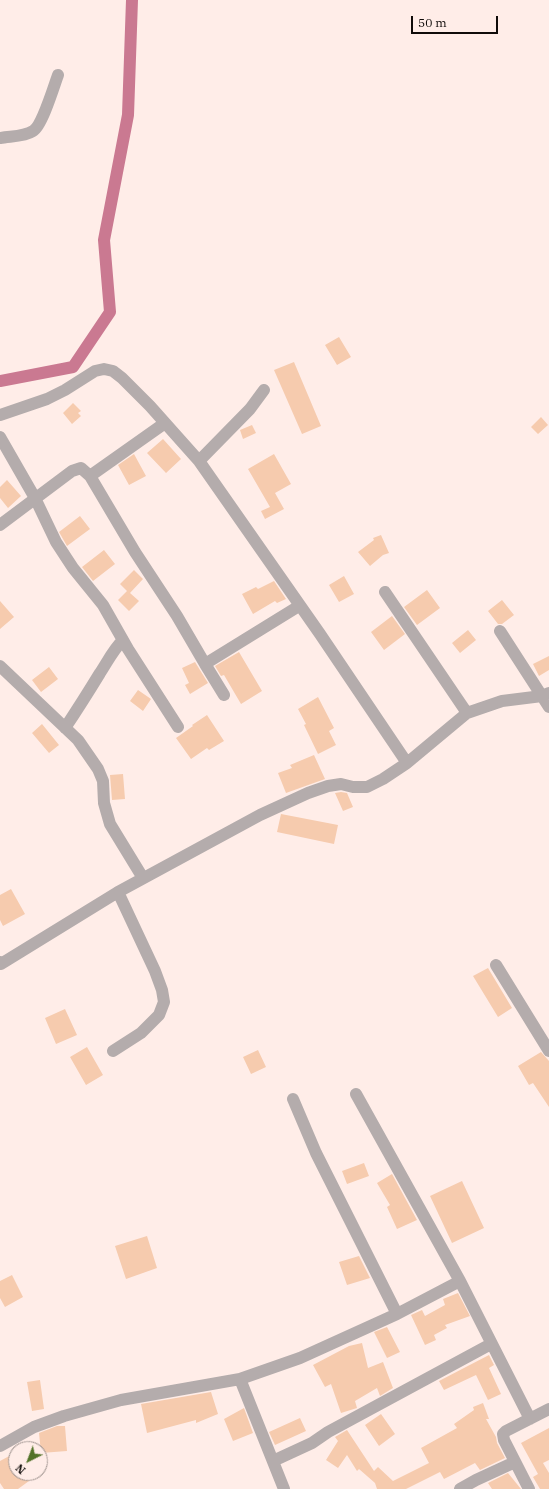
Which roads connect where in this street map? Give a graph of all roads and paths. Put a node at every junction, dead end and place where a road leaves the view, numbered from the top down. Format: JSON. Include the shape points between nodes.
{"nodes":[{"id":1,"x":58,"y":75,"type":"dead end"},
{"id":2,"x":0,"y":138,"type":"edge"},
{"id":3,"x":264,"y":390,"type":"dead end"},
{"id":4,"x":0,"y":415,"type":"edge"},
{"id":5,"x":165,"y":423,"type":"junction"},
{"id":6,"x":0,"y":438,"type":"edge"},
{"id":7,"x":199,"y":461,"type":"junction"},
{"id":8,"x":90,"y":476,"type":"junction"},
{"id":9,"x":34,"y":498,"type":"junction"},
{"id":10,"x":0,"y":525,"type":"edge"},
{"id":11,"x":385,"y":592,"type":"dead end"},
{"id":12,"x":299,"y":606,"type":"junction"},
{"id":13,"x":500,"y":631,"type":"dead end"},
{"id":14,"x":123,"y":640,"type":"junction"},
{"id":15,"x":205,"y":664,"type":"junction"},
{"id":16,"x":0,"y":666,"type":"edge"},
{"id":17,"x":224,"y":695,"type":"dead end"},
{"id":18,"x":546,"y":695,"type":"edge"},
{"id":19,"x":549,"y":707,"type":"edge"},
{"id":20,"x":467,"y":713,"type":"junction"},
{"id":21,"x":178,"y":727,"type":"dead end"},
{"id":22,"x":65,"y":728,"type":"junction"},
{"id":23,"x":407,"y":763,"type":"junction"},
{"id":24,"x":143,"y":878,"type":"junction"},
{"id":25,"x":118,"y":892,"type":"junction"},
{"id":26,"x":0,"y":964,"type":"edge"},
{"id":27,"x":496,"y":965,"type":"dead end"},
{"id":28,"x":112,"y":1051,"type":"dead end"},
{"id":29,"x":549,"y":1051,"type":"edge"},
{"id":30,"x":356,"y":1094,"type":"dead end"},
{"id":31,"x":293,"y":1099,"type":"dead end"},
{"id":32,"x":460,"y":1281,"type":"junction"},
{"id":33,"x":397,"y":1314,"type":"junction"},
{"id":34,"x":491,"y":1344,"type":"junction"},
{"id":35,"x":240,"y":1379,"type":"junction"},
{"id":36,"x":549,"y":1409,"type":"edge"},
{"id":37,"x":530,"y":1419,"type":"junction"},
{"id":38,"x":0,"y":1446,"type":"edge"},
{"id":39,"x":273,"y":1461,"type":"junction"},
{"id":40,"x":515,"y":1462,"type":"junction"},
{"id":41,"x":284,"y":1489,"type":"edge"},
{"id":42,"x":460,"y":1489,"type":"edge"},
{"id":43,"x":529,"y":1489,"type":"edge"}],
"edges":[{"from":1,"to":2,"type":"street","via":[[35,131],[26,135]]},
{"from":3,"to":7,"type":"street","via":[[250,409]]},
{"from":4,"to":5,"type":"street","via":[[46,399],[95,371],[104,369],[113,371],[122,378]]},
{"from":5,"to":7,"type":"street"},
{"from":5,"to":8,"type":"street"},
{"from":6,"to":9,"type":"street"},
{"from":7,"to":12,"type":"street"},
{"from":8,"to":9,"type":"street","via":[[81,468],[77,469]]},
{"from":8,"to":15,"type":"street"},
{"from":9,"to":10,"type":"street"},
{"from":9,"to":14,"type":"street","via":[[56,542],[103,605]]},
{"from":11,"to":20,"type":"street"},
{"from":12,"to":15,"type":"street"},
{"from":12,"to":23,"type":"street"},
{"from":13,"to":18,"type":"street"},
{"from":14,"to":21,"type":"street"},
{"from":14,"to":22,"type":"street","via":[[107,660]]},
{"from":15,"to":17,"type":"street"},
{"from":16,"to":22,"type":"street"},
{"from":18,"to":19,"type":"street"},
{"from":18,"to":20,"type":"street","via":[[502,701]]},
{"from":20,"to":23,"type":"street"},
{"from":22,"to":24,"type":"street","via":[[78,740],[98,769],[103,781],[104,803],[110,824]]},
{"from":23,"to":24,"type":"street","via":[[367,786],[341,784],[308,793],[260,815]]},
{"from":24,"to":25,"type":"street"},
{"from":25,"to":26,"type":"street"},
{"from":25,"to":28,"type":"street","via":[[155,971],[164,1002],[159,1016],[140,1033]]},
{"from":27,"to":29,"type":"street"},
{"from":30,"to":32,"type":"street"},
{"from":31,"to":33,"type":"street","via":[[319,1160]]},
{"from":32,"to":33,"type":"street"},
{"from":32,"to":34,"type":"street"},
{"from":33,"to":35,"type":"street","via":[[300,1358]]},
{"from":34,"to":37,"type":"street"},
{"from":34,"to":39,"type":"street","via":[[312,1443]]},
{"from":35,"to":38,"type":"street","via":[[94,1407],[34,1427]]},
{"from":35,"to":39,"type":"street"},
{"from":36,"to":37,"type":"street"},
{"from":37,"to":40,"type":"street","via":[[503,1434]]},
{"from":39,"to":41,"type":"street"},
{"from":40,"to":42,"type":"street"},
{"from":40,"to":43,"type":"street"}]}
